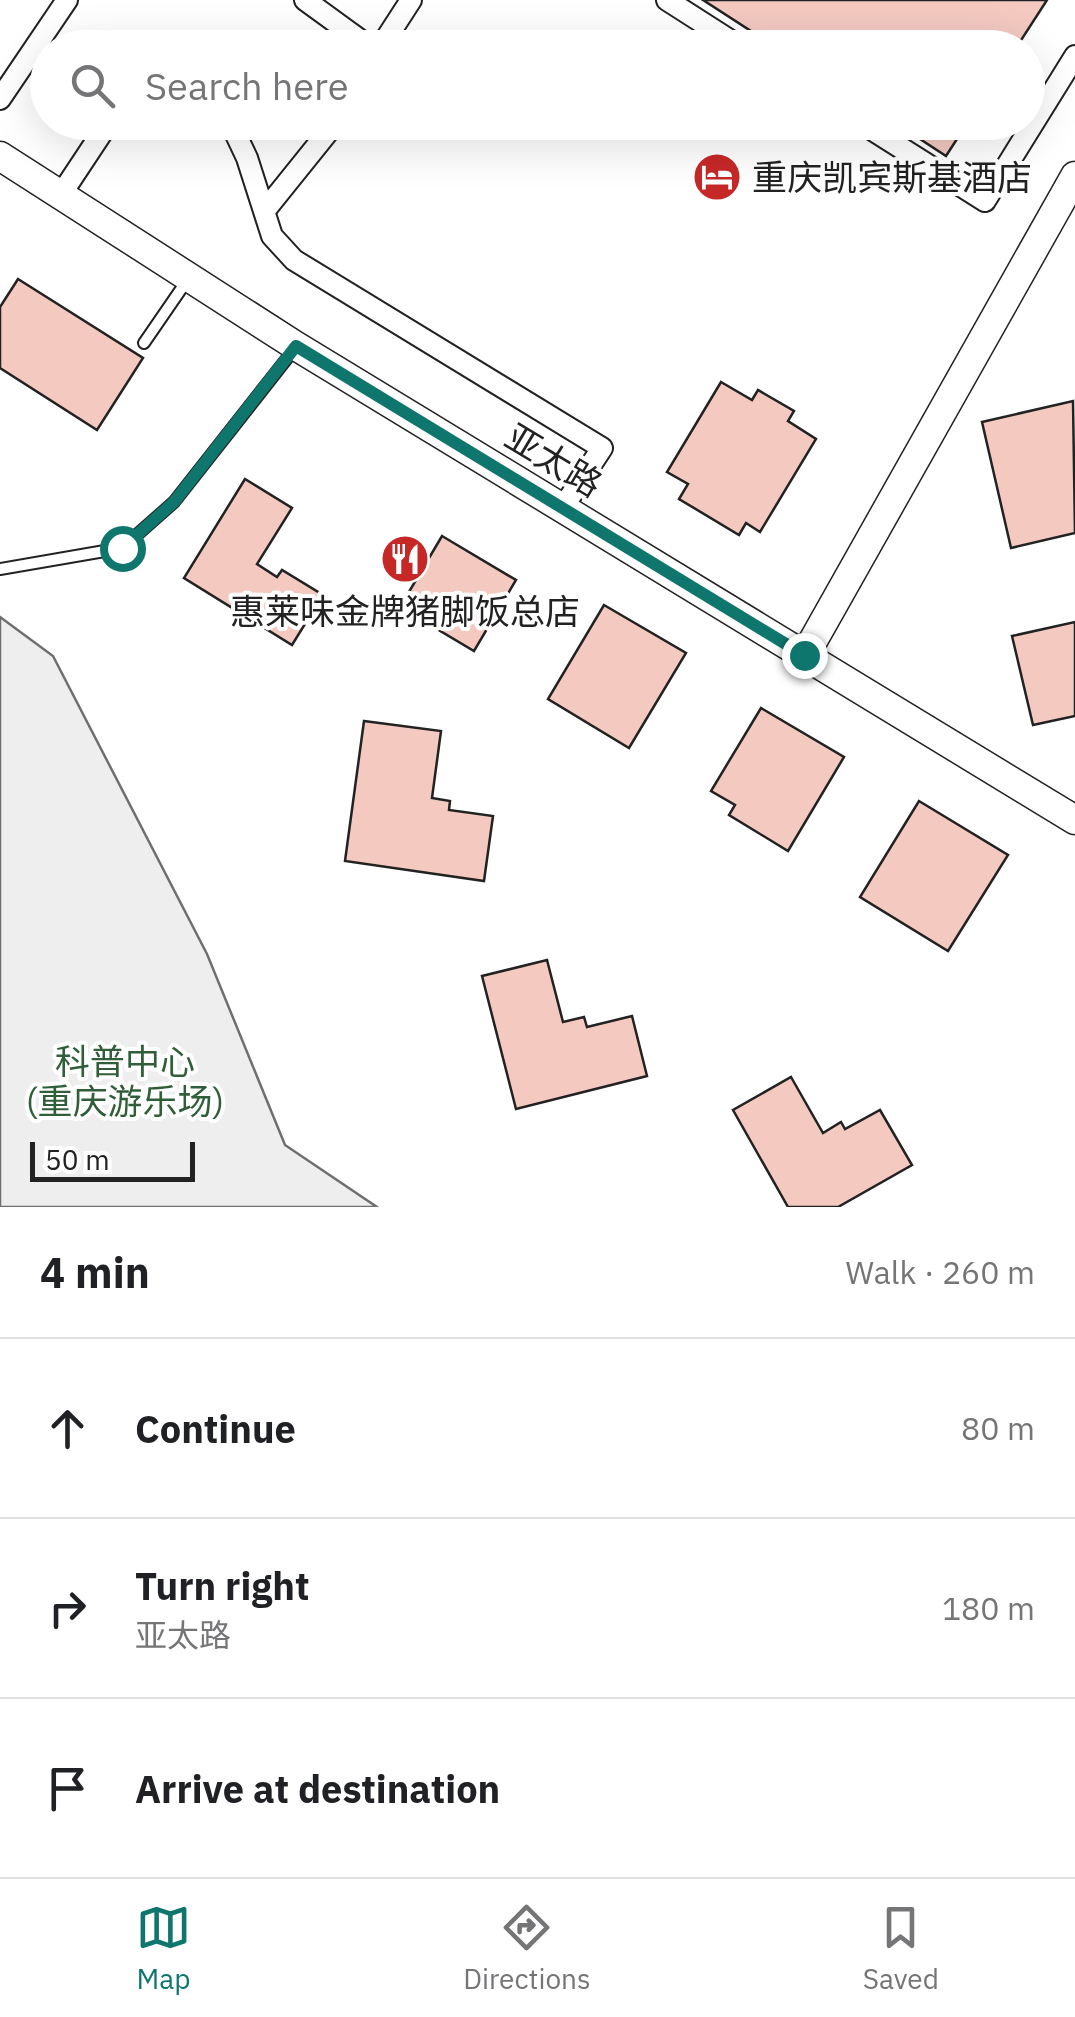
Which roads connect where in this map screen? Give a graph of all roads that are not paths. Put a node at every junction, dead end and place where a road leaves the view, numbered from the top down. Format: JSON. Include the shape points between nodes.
{"nodes":[{"id":1,"x":67,"y":0,"type":"edge"},
{"id":2,"x":305,"y":0,"type":"edge"},
{"id":3,"x":411,"y":0,"type":"edge"},
{"id":4,"x":667,"y":0,"type":"edge"},
{"id":5,"x":47,"y":30,"type":"edge"},
{"id":6,"x":346,"y":30,"type":"edge"},
{"id":7,"x":392,"y":30,"type":"edge"},
{"id":8,"x":714,"y":30,"type":"edge"},
{"id":9,"x":30,"y":55,"type":"edge"},
{"id":10,"x":1073,"y":63,"type":"edge"},
{"id":11,"x":0,"y":99,"type":"edge"},
{"id":12,"x":1045,"y":107,"type":"edge"},
{"id":13,"x":97,"y":140,"type":"edge"},
{"id":14,"x":238,"y":140,"type":"edge"},
{"id":15,"x":322,"y":140,"type":"edge"},
{"id":16,"x":888,"y":140,"type":"edge"},
{"id":17,"x":1024,"y":140,"type":"edge"},
{"id":18,"x":0,"y":156,"type":"edge"},
{"id":19,"x":1075,"y":176,"type":"edge"},
{"id":20,"x":60,"y":196,"type":"junction"},
{"id":21,"x":266,"y":209,"type":"junction"},
{"id":22,"x":189,"y":278,"type":"junction"},
{"id":23,"x":144,"y":342,"type":"dead end"},
{"id":24,"x":296,"y":346,"type":"junction"},
{"id":25,"x":562,"y":509,"type":"junction"},
{"id":26,"x":0,"y":570,"type":"edge"},
{"id":27,"x":804,"y":655,"type":"junction"},
{"id":28,"x":1075,"y":820,"type":"edge"}],
"edges":[{"from":1,"to":5,"type":"street"},
{"from":2,"to":6,"type":"street"},
{"from":3,"to":7,"type":"street"},
{"from":4,"to":8,"type":"street"},
{"from":9,"to":11,"type":"street"},
{"from":10,"to":12,"type":"street"},
{"from":13,"to":20,"type":"street"},
{"from":14,"to":21,"type":"street"},
{"from":15,"to":21,"type":"street"},
{"from":16,"to":17,"type":"street","via":[[985,201]]},
{"from":18,"to":20,"type":"street","name":"亚太路"},
{"from":19,"to":27,"type":"street"},
{"from":20,"to":22,"type":"street","name":"亚太路"},
{"from":21,"to":25,"type":"street","via":[[272,236],[294,260],[602,448]]},
{"from":22,"to":23,"type":"lane"},
{"from":22,"to":24,"type":"street","name":"亚太路"},
{"from":24,"to":25,"type":"street","name":"亚太路"},
{"from":24,"to":26,"type":"lane","via":[[174,502],[122,548]]},
{"from":25,"to":27,"type":"street","name":"亚太路"},
{"from":27,"to":28,"type":"street","name":"亚太路"}]}
